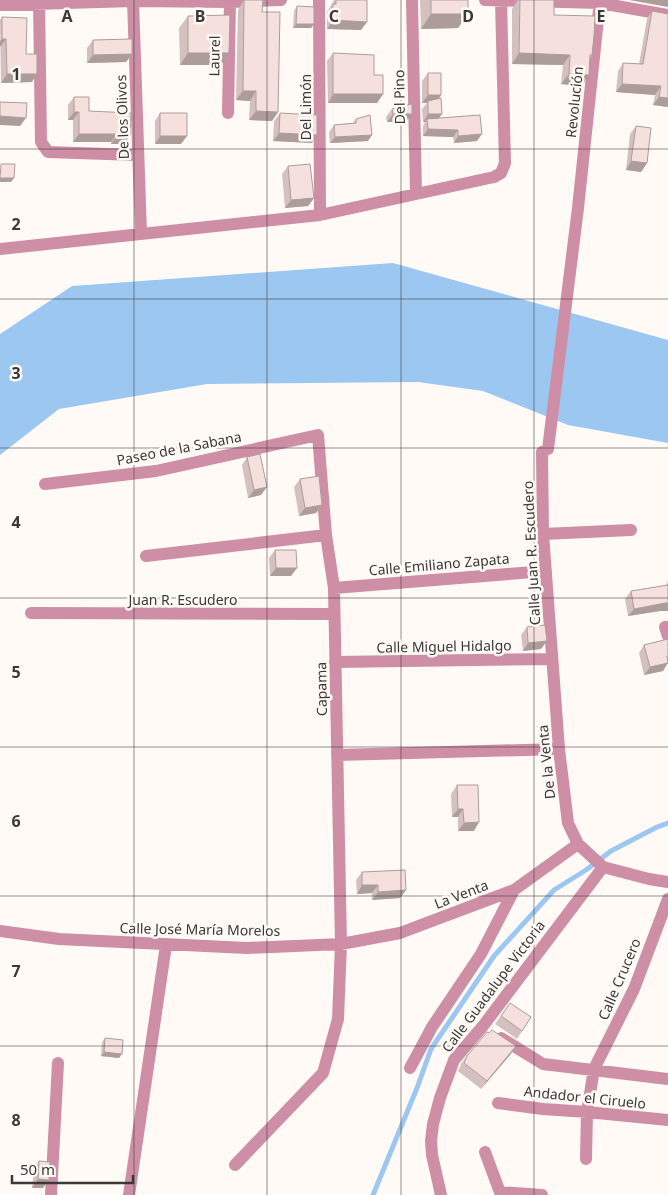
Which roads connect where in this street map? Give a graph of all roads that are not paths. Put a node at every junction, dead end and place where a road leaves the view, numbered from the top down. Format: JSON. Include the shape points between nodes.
{"nodes":[{"id":1,"x":133,"y":0,"type":"edge"},
{"id":2,"x":282,"y":0,"type":"edge"},
{"id":3,"x":319,"y":0,"type":"edge"},
{"id":4,"x":412,"y":0,"type":"edge"},
{"id":5,"x":485,"y":0,"type":"edge"},
{"id":6,"x":501,"y":0,"type":"edge"},
{"id":7,"x":39,"y":1,"type":"edge"},
{"id":8,"x":230,"y":1,"type":"edge"},
{"id":9,"x":600,"y":1,"type":"edge"},
{"id":10,"x":0,"y":5,"type":"edge"},
{"id":11,"x":668,"y":15,"type":"edge"},
{"id":12,"x":228,"y":113,"type":"dead end"},
{"id":13,"x":138,"y":155,"type":"junction"},
{"id":14,"x":416,"y":194,"type":"junction"},
{"id":15,"x":320,"y":215,"type":"junction"},
{"id":16,"x":141,"y":233,"type":"junction"},
{"id":17,"x":0,"y":249,"type":"edge"},
{"id":18,"x":318,"y":434,"type":"joint"},
{"id":19,"x":548,"y":449,"type":"joint"},
{"id":20,"x":45,"y":484,"type":"dead end"},
{"id":21,"x":631,"y":530,"type":"dead end"},
{"id":22,"x":326,"y":534,"type":"junction"},
{"id":23,"x":543,"y":534,"type":"junction"},
{"id":24,"x":146,"y":556,"type":"dead end"},
{"id":25,"x":546,"y":571,"type":"junction"},
{"id":26,"x":334,"y":588,"type":"junction"},
{"id":27,"x":31,"y":613,"type":"dead end"},
{"id":28,"x":334,"y":614,"type":"junction"},
{"id":29,"x":552,"y":659,"type":"junction"},
{"id":30,"x":335,"y":662,"type":"junction"},
{"id":31,"x":559,"y":749,"type":"junction"},
{"id":32,"x":337,"y":755,"type":"junction"},
{"id":33,"x":578,"y":844,"type":"junction"},
{"id":34,"x":601,"y":866,"type":"junction"},
{"id":35,"x":668,"y":882,"type":"edge"},
{"id":36,"x":514,"y":890,"type":"junction"},
{"id":37,"x":668,"y":899,"type":"edge"},
{"id":38,"x":0,"y":931,"type":"edge"},
{"id":39,"x":340,"y":944,"type":"junction"},
{"id":40,"x":166,"y":945,"type":"junction"},
{"id":41,"x":483,"y":1026,"type":"junction"},
{"id":42,"x":58,"y":1063,"type":"dead end"},
{"id":43,"x":410,"y":1068,"type":"dead end"},
{"id":44,"x":594,"y":1069,"type":"junction"},
{"id":45,"x":668,"y":1079,"type":"edge"},
{"id":46,"x":498,"y":1103,"type":"dead end"},
{"id":47,"x":586,"y":1112,"type":"junction"},
{"id":48,"x":668,"y":1120,"type":"edge"},
{"id":49,"x":485,"y":1152,"type":"dead end"},
{"id":50,"x":586,"y":1159,"type":"dead end"},
{"id":51,"x":235,"y":1165,"type":"dead end"},
{"id":52,"x":501,"y":1194,"type":"edge"},
{"id":53,"x":51,"y":1195,"type":"edge"},
{"id":54,"x":129,"y":1195,"type":"edge"},
{"id":55,"x":441,"y":1195,"type":"edge"},
{"id":56,"x":542,"y":1195,"type":"edge"}],
"edges":[{"from":1,"to":7,"type":"street"},
{"from":1,"to":8,"type":"street"},
{"from":1,"to":13,"type":"street","name":"De los Olivos"},
{"from":2,"to":8,"type":"street"},
{"from":3,"to":15,"type":"street","name":"Del Limón"},
{"from":4,"to":14,"type":"street","name":"Del Pino"},
{"from":5,"to":6,"type":"street"},
{"from":6,"to":9,"type":"street"},
{"from":6,"to":14,"type":"street","via":[[505,163],[494,177]]},
{"from":7,"to":10,"type":"street"},
{"from":7,"to":13,"type":"street","via":[[41,142],[48,152]]},
{"from":8,"to":12,"type":"street","name":"Laurel"},
{"from":9,"to":11,"type":"street"},
{"from":9,"to":19,"type":"street","name":"Revolución"},
{"from":13,"to":16,"type":"street","name":"De los Olivos"},
{"from":14,"to":15,"type":"street"},
{"from":15,"to":16,"type":"street"},
{"from":16,"to":17,"type":"street"},
{"from":18,"to":20,"type":"street","name":"Paseo de la Sabana","via":[[156,471]]},
{"from":18,"to":22,"type":"street","name":"Capama"},
{"from":19,"to":23,"type":"street","name":"Calle Juan R. Escudero","via":[[542,452]]},
{"from":21,"to":23,"type":"street"},
{"from":22,"to":24,"type":"street"},
{"from":22,"to":26,"type":"street","name":"Capama"},
{"from":23,"to":25,"type":"street","name":"Calle Juan R. Escudero"},
{"from":25,"to":26,"type":"street","name":"Calle Emiliano Zapata"},
{"from":25,"to":29,"type":"street","name":"Calle Juan R. Escudero"},
{"from":26,"to":28,"type":"street","name":"Capama"},
{"from":27,"to":28,"type":"street","name":"Juan R. Escudero"},
{"from":28,"to":30,"type":"street","name":"Capama"},
{"from":29,"to":30,"type":"street","name":"Calle Miguel Hidalgo"},
{"from":29,"to":31,"type":"street","name":"De la Venta"},
{"from":30,"to":32,"type":"street","name":"Capama"},
{"from":31,"to":32,"type":"street"},
{"from":31,"to":33,"type":"street","name":"De la Venta","via":[[568,823]]},
{"from":32,"to":39,"type":"street","name":"Capama"},
{"from":33,"to":34,"type":"street","name":"De la Venta"},
{"from":33,"to":36,"type":"street","name":"La Venta"},
{"from":34,"to":35,"type":"street"},
{"from":34,"to":41,"type":"street","name":"Calle Guadalupe Victoria"},
{"from":36,"to":39,"type":"street","name":"La Venta","via":[[400,933]]},
{"from":36,"to":43,"type":"street","via":[[481,954],[432,1027]]},
{"from":37,"to":44,"type":"street","name":"Calle Crucero","via":[[634,989]]},
{"from":38,"to":40,"type":"street","name":"Calle José María Morelos","via":[[59,939]]},
{"from":39,"to":40,"type":"street","name":"Calle José María Morelos","via":[[247,948]]},
{"from":39,"to":51,"type":"street","name":"Capama","via":[[338,1020],[323,1073]]},
{"from":40,"to":54,"type":"street"},
{"from":41,"to":44,"type":"street","via":[[543,1064]]},
{"from":41,"to":55,"type":"street","name":"Calle Guadalupe Victoria","via":[[454,1060],[433,1124],[432,1155]]},
{"from":42,"to":53,"type":"street"},
{"from":44,"to":45,"type":"street"},
{"from":44,"to":47,"type":"street","name":"Calle Crucero"},
{"from":46,"to":47,"type":"street","name":"Andador el Ciruelo"},
{"from":47,"to":48,"type":"street","name":"Andador el Ciruelo"},
{"from":47,"to":50,"type":"street","name":"Calle Crucero"},
{"from":49,"to":52,"type":"street"},
{"from":52,"to":56,"type":"street"}]}
